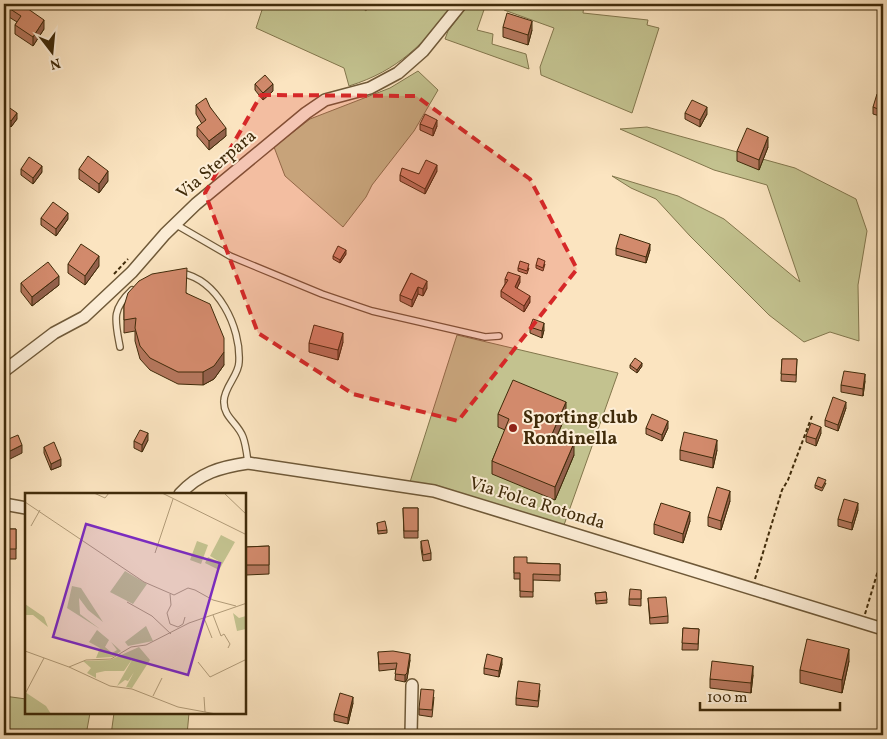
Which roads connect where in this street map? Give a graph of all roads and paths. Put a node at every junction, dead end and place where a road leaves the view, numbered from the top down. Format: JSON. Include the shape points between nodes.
{"nodes":[{"id":1,"x":461,"y":4,"type":"edge"},
{"id":2,"x":175,"y":224,"type":"junction"},
{"id":3,"x":176,"y":273,"type":"edge"},
{"id":4,"x":139,"y":284,"type":"edge"},
{"id":5,"x":499,"y":336,"type":"dead end"},
{"id":6,"x":120,"y":347,"type":"dead end"},
{"id":7,"x":4,"y":371,"type":"edge"},
{"id":8,"x":812,"y":416,"type":"dead end"},
{"id":9,"x":248,"y":463,"type":"junction"},
{"id":10,"x":181,"y":493,"type":"edge"},
{"id":11,"x":4,"y":504,"type":"edge"},
{"id":12,"x":25,"y":508,"type":"edge"},
{"id":13,"x":883,"y":554,"type":"edge"},
{"id":14,"x":752,"y":590,"type":"junction"},
{"id":15,"x":862,"y":623,"type":"junction"},
{"id":16,"x":883,"y":630,"type":"edge"},
{"id":17,"x":412,"y":685,"type":"dead end"},
{"id":18,"x":412,"y":735,"type":"edge"}],
"edges":[{"from":1,"to":2,"type":"street","name":"Via Sterpara","via":[[423,51],[398,73],[370,88],[326,100],[306,113]]},
{"from":2,"to":5,"type":"lane","via":[[230,256],[322,294],[372,311],[484,337]]},
{"from":2,"to":7,"type":"street","name":"Via Sterpara","via":[[132,272],[84,317],[54,333]]},
{"from":3,"to":9,"type":"lane","via":[[202,282],[221,300],[231,322],[240,364],[229,383],[224,401],[227,417],[244,438]]},
{"from":4,"to":6,"type":"lane","via":[[118,306],[116,323]]},
{"from":8,"to":14,"type":"path","via":[[782,490]]},
{"from":9,"to":10,"type":"street","name":"Via Folca Rotonda","via":[[206,472]]},
{"from":9,"to":14,"type":"street","name":"Via Folca Rotonda","via":[[434,491]]},
{"from":11,"to":12,"type":"street"},
{"from":13,"to":15,"type":"path"},
{"from":14,"to":15,"type":"street","name":"Via Folca Rotonda"},
{"from":15,"to":16,"type":"street","name":"Via Folca Rotonda"},
{"from":17,"to":18,"type":"street"}]}
